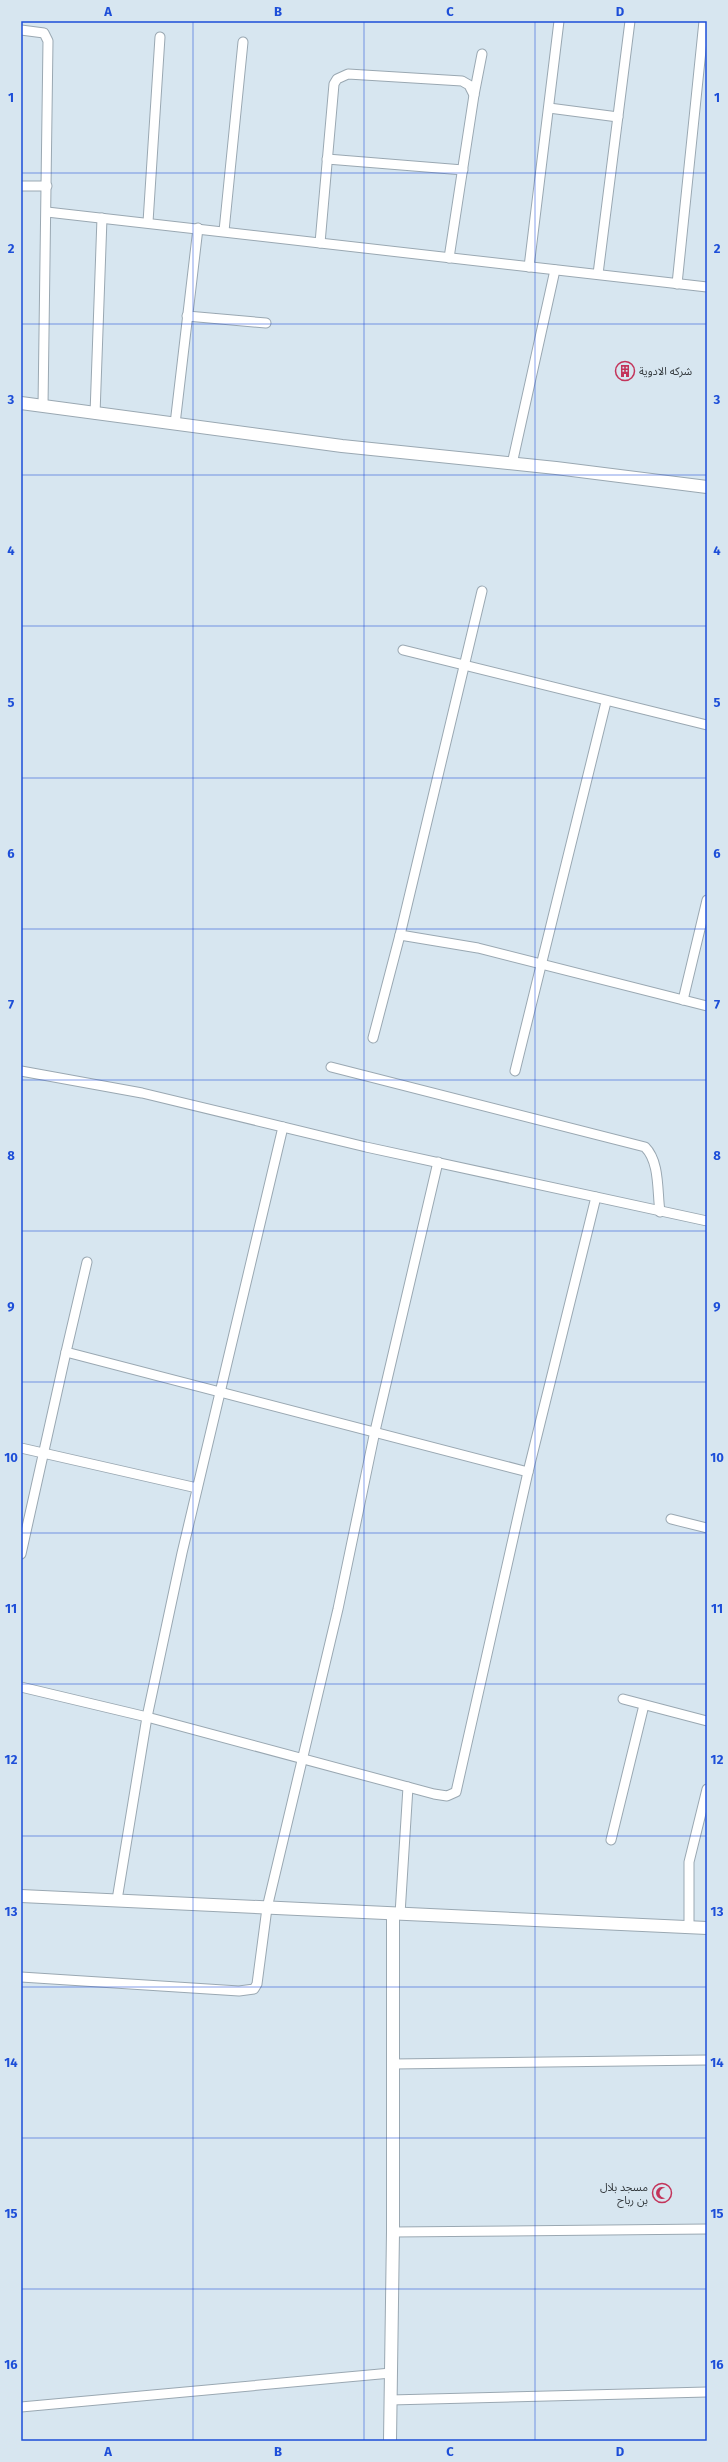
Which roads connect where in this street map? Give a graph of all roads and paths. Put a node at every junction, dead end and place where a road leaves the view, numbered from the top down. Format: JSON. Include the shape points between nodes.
{"nodes":[{"id":1,"x":559,"y":21,"type":"edge"},
{"id":2,"x":630,"y":21,"type":"edge"},
{"id":3,"x":704,"y":21,"type":"edge"},
{"id":4,"x":21,"y":30,"type":"edge"},
{"id":5,"x":160,"y":37,"type":"dead end"},
{"id":6,"x":243,"y":42,"type":"dead end"},
{"id":7,"x":482,"y":54,"type":"dead end"},
{"id":8,"x":474,"y":95,"type":"junction"},
{"id":9,"x":549,"y":108,"type":"junction"},
{"id":10,"x":618,"y":117,"type":"junction"},
{"id":11,"x":327,"y":160,"type":"junction"},
{"id":12,"x":463,"y":170,"type":"junction"},
{"id":13,"x":21,"y":186,"type":"edge"},
{"id":14,"x":47,"y":186,"type":"junction"},
{"id":15,"x":47,"y":212,"type":"junction"},
{"id":16,"x":102,"y":218,"type":"junction"},
{"id":17,"x":148,"y":222,"type":"junction"},
{"id":18,"x":198,"y":228,"type":"junction"},
{"id":19,"x":224,"y":231,"type":"junction"},
{"id":20,"x":320,"y":242,"type":"junction"},
{"id":21,"x":449,"y":258,"type":"junction"},
{"id":22,"x":529,"y":267,"type":"junction"},
{"id":23,"x":555,"y":270,"type":"junction"},
{"id":24,"x":598,"y":274,"type":"junction"},
{"id":25,"x":677,"y":284,"type":"junction"},
{"id":26,"x":707,"y":287,"type":"edge"},
{"id":27,"x":187,"y":316,"type":"junction"},
{"id":28,"x":266,"y":323,"type":"dead end"},
{"id":29,"x":21,"y":403,"type":"edge"},
{"id":30,"x":43,"y":406,"type":"junction"},
{"id":31,"x":95,"y":414,"type":"junction"},
{"id":32,"x":175,"y":424,"type":"junction"},
{"id":33,"x":512,"y":464,"type":"junction"},
{"id":34,"x":707,"y":487,"type":"edge"},
{"id":35,"x":482,"y":591,"type":"dead end"},
{"id":36,"x":403,"y":650,"type":"dead end"},
{"id":37,"x":464,"y":666,"type":"junction"},
{"id":38,"x":606,"y":702,"type":"junction"},
{"id":39,"x":707,"y":725,"type":"edge"},
{"id":40,"x":707,"y":900,"type":"edge"},
{"id":41,"x":400,"y":935,"type":"junction"},
{"id":42,"x":542,"y":965,"type":"junction"},
{"id":43,"x":683,"y":1000,"type":"junction"},
{"id":44,"x":707,"y":1006,"type":"edge"},
{"id":45,"x":373,"y":1038,"type":"dead end"},
{"id":46,"x":331,"y":1067,"type":"dead end"},
{"id":47,"x":21,"y":1071,"type":"edge"},
{"id":48,"x":515,"y":1071,"type":"dead end"},
{"id":49,"x":283,"y":1127,"type":"junction"},
{"id":50,"x":438,"y":1162,"type":"junction"},
{"id":51,"x":596,"y":1198,"type":"junction"},
{"id":52,"x":660,"y":1212,"type":"junction"},
{"id":53,"x":707,"y":1221,"type":"edge"},
{"id":54,"x":87,"y":1262,"type":"dead end"},
{"id":55,"x":66,"y":1352,"type":"junction"},
{"id":56,"x":221,"y":1391,"type":"junction"},
{"id":57,"x":375,"y":1431,"type":"junction"},
{"id":58,"x":21,"y":1448,"type":"edge"},
{"id":59,"x":43,"y":1454,"type":"junction"},
{"id":60,"x":528,"y":1472,"type":"junction"},
{"id":61,"x":197,"y":1488,"type":"junction"},
{"id":62,"x":671,"y":1519,"type":"dead end"},
{"id":63,"x":707,"y":1528,"type":"edge"},
{"id":64,"x":21,"y":1554,"type":"edge"},
{"id":65,"x":21,"y":1687,"type":"edge"},
{"id":66,"x":623,"y":1699,"type":"dead end"},
{"id":67,"x":644,"y":1705,"type":"junction"},
{"id":68,"x":147,"y":1718,"type":"junction"},
{"id":69,"x":707,"y":1721,"type":"edge"},
{"id":70,"x":303,"y":1760,"type":"junction"},
{"id":71,"x":408,"y":1787,"type":"junction"},
{"id":72,"x":707,"y":1789,"type":"edge"},
{"id":73,"x":610,"y":1840,"type":"dead end"},
{"id":74,"x":21,"y":1896,"type":"edge"},
{"id":75,"x":117,"y":1900,"type":"junction"},
{"id":76,"x":267,"y":1908,"type":"junction"},
{"id":77,"x":397,"y":1914,"type":"junction"},
{"id":78,"x":689,"y":1927,"type":"junction"},
{"id":79,"x":707,"y":1928,"type":"edge"},
{"id":80,"x":21,"y":1977,"type":"edge"},
{"id":81,"x":707,"y":2060,"type":"edge"},
{"id":82,"x":393,"y":2064,"type":"junction"},
{"id":83,"x":707,"y":2229,"type":"edge"},
{"id":84,"x":393,"y":2232,"type":"junction"},
{"id":85,"x":391,"y":2373,"type":"junction"},
{"id":86,"x":707,"y":2392,"type":"edge"},
{"id":87,"x":390,"y":2400,"type":"junction"},
{"id":88,"x":21,"y":2407,"type":"edge"},
{"id":89,"x":390,"y":2441,"type":"edge"}],
"edges":[{"from":1,"to":9,"type":"street"},
{"from":2,"to":10,"type":"street"},
{"from":3,"to":25,"type":"street"},
{"from":4,"to":14,"type":"street","via":[[44,33],[48,41]]},
{"from":5,"to":17,"type":"street"},
{"from":6,"to":19,"type":"street"},
{"from":7,"to":8,"type":"street"},
{"from":8,"to":11,"type":"street","via":[[469,85],[462,80],[342,75],[334,84]]},
{"from":8,"to":12,"type":"street"},
{"from":9,"to":10,"type":"street"},
{"from":9,"to":22,"type":"street"},
{"from":10,"to":24,"type":"street"},
{"from":11,"to":12,"type":"street"},
{"from":11,"to":20,"type":"street"},
{"from":12,"to":21,"type":"street"},
{"from":13,"to":14,"type":"street"},
{"from":14,"to":15,"type":"street"},
{"from":15,"to":16,"type":"street"},
{"from":15,"to":30,"type":"street"},
{"from":16,"to":17,"type":"street"},
{"from":16,"to":31,"type":"street"},
{"from":17,"to":18,"type":"street"},
{"from":18,"to":19,"type":"street"},
{"from":18,"to":27,"type":"street"},
{"from":19,"to":20,"type":"street"},
{"from":20,"to":21,"type":"street"},
{"from":21,"to":22,"type":"street"},
{"from":22,"to":23,"type":"street"},
{"from":23,"to":24,"type":"street"},
{"from":23,"to":33,"type":"street"},
{"from":24,"to":25,"type":"street"},
{"from":25,"to":26,"type":"street"},
{"from":27,"to":28,"type":"street"},
{"from":27,"to":32,"type":"street"},
{"from":29,"to":30,"type":"street"},
{"from":30,"to":31,"type":"street"},
{"from":31,"to":32,"type":"street"},
{"from":32,"to":33,"type":"street"},
{"from":33,"to":34,"type":"street"},
{"from":35,"to":37,"type":"street"},
{"from":36,"to":37,"type":"street"},
{"from":37,"to":38,"type":"street"},
{"from":37,"to":41,"type":"street"},
{"from":38,"to":39,"type":"street"},
{"from":38,"to":42,"type":"street"},
{"from":40,"to":43,"type":"street"},
{"from":41,"to":42,"type":"street","via":[[478,948]]},
{"from":41,"to":45,"type":"street"},
{"from":42,"to":43,"type":"street"},
{"from":42,"to":48,"type":"street"},
{"from":43,"to":44,"type":"street"},
{"from":46,"to":52,"type":"street","via":[[645,1147],[654,1161]]},
{"from":47,"to":49,"type":"street","via":[[142,1093]]},
{"from":49,"to":50,"type":"street"},
{"from":49,"to":56,"type":"street"},
{"from":50,"to":51,"type":"street"},
{"from":50,"to":57,"type":"street"},
{"from":51,"to":52,"type":"street"},
{"from":51,"to":60,"type":"street"},
{"from":52,"to":53,"type":"street"},
{"from":54,"to":55,"type":"street"},
{"from":55,"to":56,"type":"street"},
{"from":55,"to":59,"type":"street"},
{"from":56,"to":57,"type":"street"},
{"from":56,"to":61,"type":"street"},
{"from":57,"to":60,"type":"street"},
{"from":57,"to":70,"type":"street"},
{"from":58,"to":59,"type":"street"},
{"from":59,"to":61,"type":"street"},
{"from":59,"to":64,"type":"street"},
{"from":60,"to":71,"type":"street","via":[[456,1792],[447,1796]]},
{"from":61,"to":68,"type":"street"},
{"from":62,"to":63,"type":"street"},
{"from":65,"to":68,"type":"street"},
{"from":66,"to":67,"type":"street"},
{"from":67,"to":69,"type":"street"},
{"from":67,"to":73,"type":"street"},
{"from":68,"to":70,"type":"street"},
{"from":68,"to":75,"type":"street"},
{"from":70,"to":71,"type":"street"},
{"from":70,"to":76,"type":"street"},
{"from":71,"to":77,"type":"street"},
{"from":72,"to":78,"type":"street","via":[[689,1862]]},
{"from":74,"to":75,"type":"street"},
{"from":75,"to":76,"type":"street"},
{"from":76,"to":77,"type":"street"},
{"from":76,"to":80,"type":"street","via":[[257,1984],[249,1990]]},
{"from":77,"to":78,"type":"street"},
{"from":77,"to":82,"type":"street"},
{"from":78,"to":79,"type":"street"},
{"from":81,"to":82,"type":"street"},
{"from":82,"to":84,"type":"street"},
{"from":83,"to":84,"type":"street"},
{"from":84,"to":85,"type":"street"},
{"from":85,"to":87,"type":"street"},
{"from":85,"to":88,"type":"street"},
{"from":86,"to":87,"type":"street"},
{"from":87,"to":89,"type":"street"}]}
